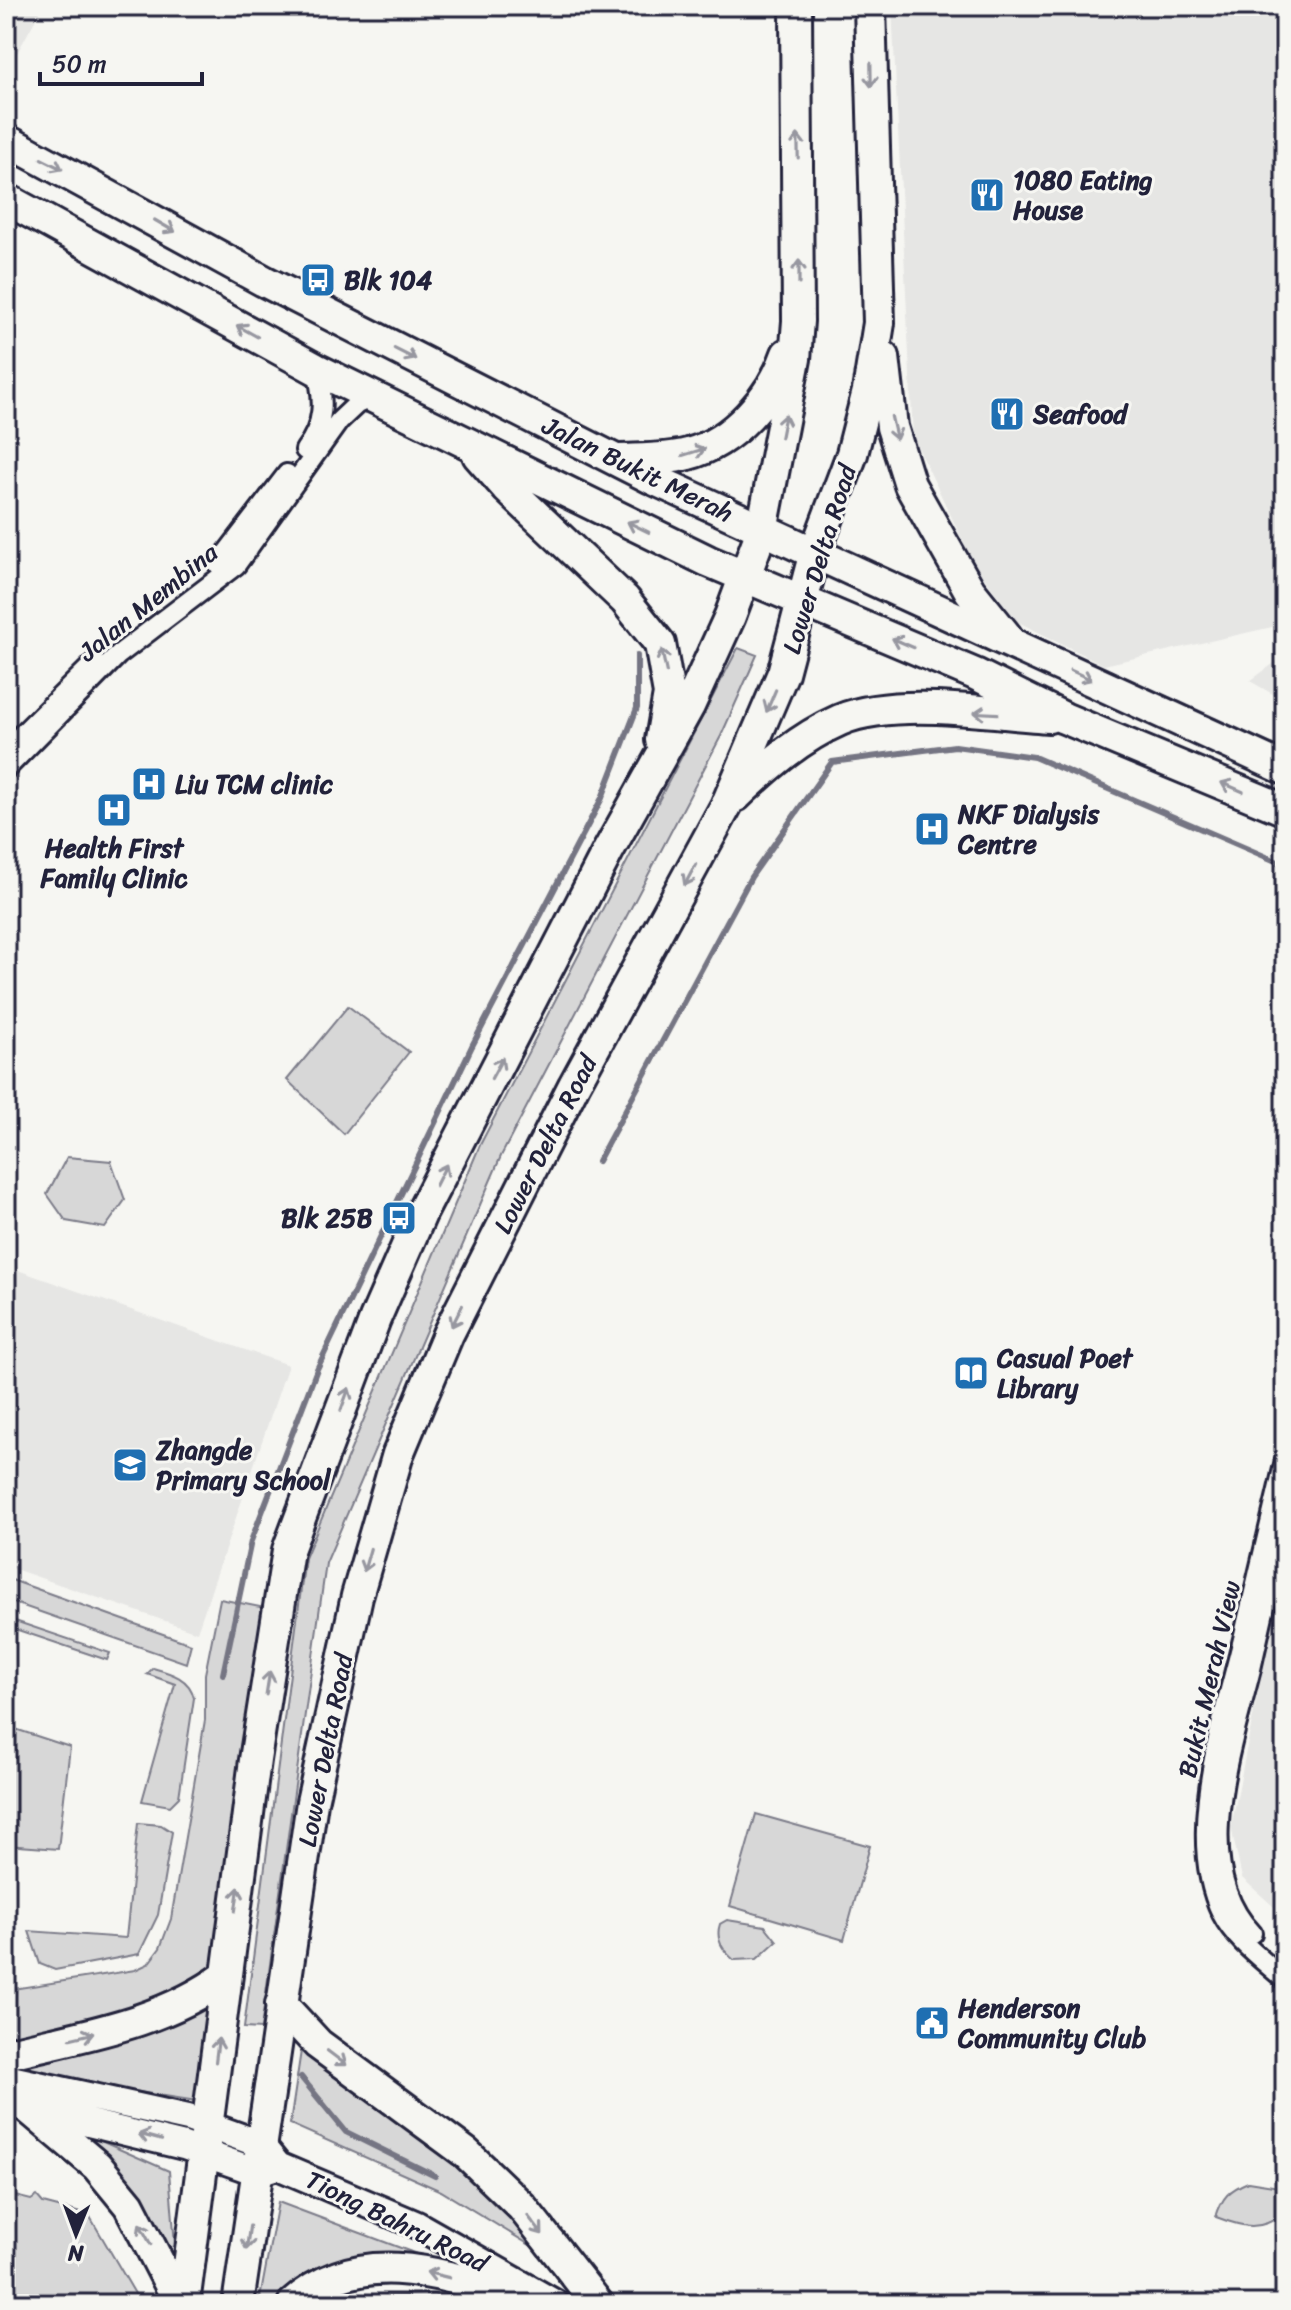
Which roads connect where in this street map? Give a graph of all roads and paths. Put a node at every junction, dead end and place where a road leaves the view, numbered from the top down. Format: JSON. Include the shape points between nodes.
{"nodes":[{"id":1,"x":796,"y":6,"type":"edge"},
{"id":2,"x":870,"y":6,"type":"edge"},
{"id":3,"x":6,"y":140,"type":"edge"},
{"id":4,"x":6,"y":199,"type":"edge"},
{"id":5,"x":798,"y":321,"type":"junction"},
{"id":6,"x":879,"y":323,"type":"junction"},
{"id":7,"x":316,"y":369,"type":"junction"},
{"id":8,"x":375,"y":396,"type":"junction"},
{"id":9,"x":469,"y":443,"type":"junction"},
{"id":10,"x":617,"y":460,"type":"junction"},
{"id":11,"x":762,"y":530,"type":"junction"},
{"id":12,"x":815,"y":552,"type":"junction"},
{"id":13,"x":746,"y":577,"type":"junction"},
{"id":14,"x":803,"y":600,"type":"junction"},
{"id":15,"x":1010,"y":642,"type":"junction"},
{"id":16,"x":1064,"y":718,"type":"junction"},
{"id":17,"x":6,"y":750,"type":"edge"},
{"id":18,"x":654,"y":765,"type":"junction"},
{"id":19,"x":6,"y":769,"type":"edge"},
{"id":20,"x":1285,"y":769,"type":"edge"},
{"id":21,"x":726,"y":806,"type":"junction"},
{"id":22,"x":1285,"y":810,"type":"edge"},
{"id":23,"x":1285,"y":1460,"type":"edge"},
{"id":24,"x":1285,"y":1520,"type":"edge"},
{"id":25,"x":1285,"y":1965,"type":"edge"},
{"id":26,"x":226,"y":1976,"type":"junction"},
{"id":27,"x":1285,"y":1980,"type":"edge"},
{"id":28,"x":281,"y":2004,"type":"junction"},
{"id":29,"x":6,"y":2054,"type":"edge"},
{"id":30,"x":6,"y":2078,"type":"edge"},
{"id":31,"x":17,"y":2105,"type":"edge"},
{"id":32,"x":205,"y":2138,"type":"junction"},
{"id":33,"x":265,"y":2160,"type":"junction"},
{"id":34,"x":182,"y":2304,"type":"edge"},
{"id":35,"x":238,"y":2304,"type":"edge"},
{"id":36,"x":293,"y":2304,"type":"edge"},
{"id":37,"x":540,"y":2304,"type":"edge"},
{"id":38,"x":556,"y":2304,"type":"edge"},
{"id":39,"x":598,"y":2304,"type":"edge"}],
"edges":[{"from":5,"to":1,"type":"main road","one_way":true},
{"from":2,"to":6,"type":"main road","name":"Lower Delta Road","one_way":true},
{"from":3,"to":10,"type":"main road","name":"Jalan Bukit Merah","one_way":true,"via":[[264,281]]},
{"from":7,"to":4,"type":"main road","name":"Jalan Bukit Merah","one_way":true},
{"from":10,"to":5,"type":"main road","one_way":true,"via":[[687,455],[733,431],[757,407],[783,366]]},
{"from":11,"to":5,"type":"main road","one_way":true},
{"from":6,"to":12,"type":"main road","name":"Lower Delta Road","via":[[852,454]]},
{"from":6,"to":15,"type":"main road","one_way":true,"via":[[892,427],[910,485],[970,591]]},
{"from":7,"to":8,"type":"main road","name":"Jalan Bukit Merah"},
{"from":7,"to":17,"type":"street","name":"Jalan Membina","via":[[323,393],[313,440],[227,558],[111,646]]},
{"from":8,"to":9,"type":"main road","name":"Jalan Bukit Merah"},
{"from":8,"to":19,"type":"street","name":"Jalan Membina","via":[[339,421],[236,565],[118,655]]},
{"from":13,"to":9,"type":"main road","name":"Jalan Bukit Merah","one_way":true},
{"from":18,"to":9,"type":"main road","one_way":true,"via":[[669,694],[660,644],[625,600],[508,489]]},
{"from":10,"to":11,"type":"main road","name":"Jalan Bukit Merah"},
{"from":11,"to":12,"type":"main road","name":"Jalan Bukit Merah"},
{"from":11,"to":13,"type":"main road"},
{"from":12,"to":14,"type":"main road","name":"Lower Delta Road"},
{"from":12,"to":15,"type":"main road","name":"Jalan Bukit Merah"},
{"from":13,"to":14,"type":"main road","name":"Jalan Bukit Merah"},
{"from":13,"to":18,"type":"main road","via":[[689,706]]},
{"from":16,"to":14,"type":"main road","name":"Jalan Bukit Merah","one_way":true},
{"from":14,"to":21,"type":"main road","name":"Lower Delta Road","one_way":true,"via":[[783,673]]},
{"from":15,"to":20,"type":"main road","name":"Jalan Bukit Merah","one_way":true},
{"from":16,"to":21,"type":"main road","one_way":true,"via":[[925,710],[843,719],[778,756]]},
{"from":22,"to":16,"type":"main road","name":"Jalan Bukit Merah","one_way":true},
{"from":26,"to":18,"type":"main road","one_way":true,"via":[[288,1550],[375,1319],[421,1214]]},
{"from":21,"to":28,"type":"main road","name":"Lower Delta Road","one_way":true,"via":[[574,1085],[448,1334],[398,1454],[357,1596],[312,1802]]},
{"from":23,"to":27,"type":"street","name":"Bukit Merah View","via":[[1211,1771],[1207,1830],[1209,1866],[1222,1915]]},
{"from":24,"to":25,"type":"street","name":"Bukit Merah View","via":[[1224,1773],[1220,1823],[1228,1897],[1239,1920]]},
{"from":29,"to":26,"type":"main road","one_way":true,"via":[[138,2023],[196,1998]]},
{"from":32,"to":26,"type":"main road","one_way":true},
{"from":28,"to":33,"type":"main road","name":"Lower Delta Road"},
{"from":28,"to":39,"type":"main road","one_way":true,"via":[[318,2044],[466,2153],[522,2207]]},
{"from":30,"to":32,"type":"main road","name":"Tiong Bahru Road"},
{"from":32,"to":31,"type":"main road","name":"Tiong Bahru Road","one_way":true},
{"from":34,"to":31,"type":"main road","one_way":true,"via":[[129,2205],[97,2166]]},
{"from":32,"to":33,"type":"main road","name":"Tiong Bahru Road"},
{"from":32,"to":34,"type":"main road"},
{"from":33,"to":35,"type":"main road","name":"Lower Delta Road","one_way":true},
{"from":33,"to":38,"type":"main road","name":"Tiong Bahru Road","via":[[417,2225]]},
{"from":37,"to":36,"type":"main road","one_way":true,"via":[[399,2267],[325,2279]]}]}
